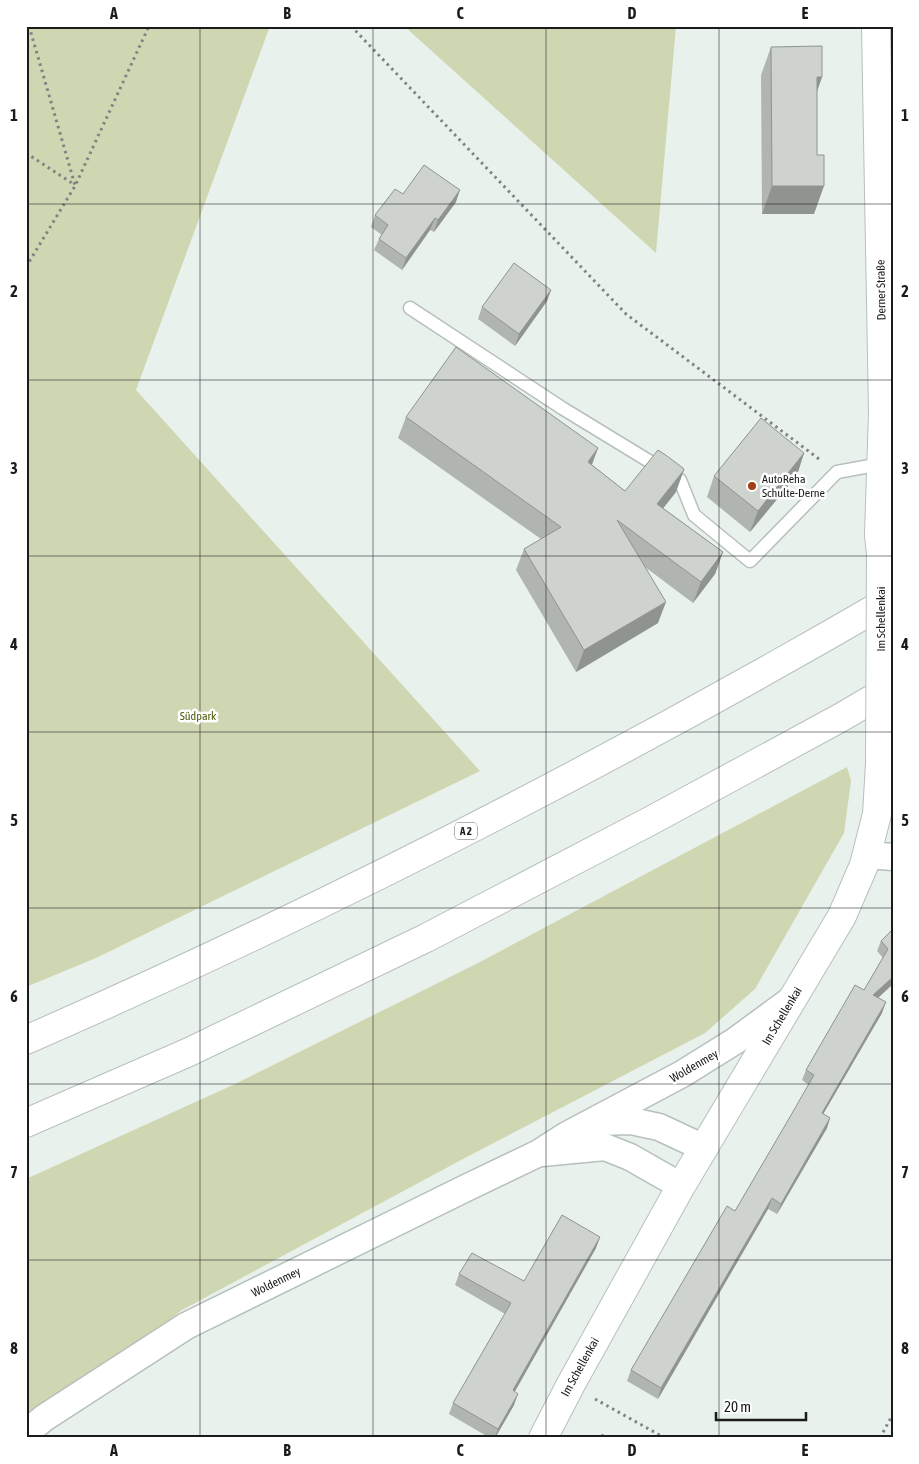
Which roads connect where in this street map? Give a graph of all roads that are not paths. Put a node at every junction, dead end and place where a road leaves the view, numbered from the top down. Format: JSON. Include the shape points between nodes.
{"nodes":[{"id":1,"x":876,"y":26,"type":"edge"},
{"id":2,"x":410,"y":308,"type":"dead end"},
{"id":3,"x":881,"y":464,"type":"junction"},
{"id":4,"x":880,"y":544,"type":"joint"},
{"id":5,"x":893,"y":598,"type":"edge"},
{"id":6,"x":893,"y":687,"type":"edge"},
{"id":7,"x":885,"y":816,"type":"edge"},
{"id":8,"x":880,"y":856,"type":"edge"},
{"id":9,"x":791,"y":1000,"type":"junction"},
{"id":10,"x":26,"y":1040,"type":"edge"},
{"id":11,"x":26,"y":1123,"type":"edge"},
{"id":12,"x":590,"y":1123,"type":"junction"},
{"id":13,"x":704,"y":1148,"type":"junction"},
{"id":14,"x":539,"y":1153,"type":"junction"},
{"id":15,"x":681,"y":1186,"type":"junction"},
{"id":16,"x":26,"y":1433,"type":"edge"},
{"id":17,"x":543,"y":1438,"type":"edge"}],
"edges":[{"from":1,"to":3,"type":"main road","name":"Derner Straße","via":[[883,412]]},
{"from":2,"to":3,"type":"lane","via":[[562,408],[680,480],[694,515],[750,561],[836,472]]},
{"from":3,"to":4,"type":"main road","name":"Derner Straße"},
{"from":4,"to":7,"type":"main road","name":"Im Schellenkai","bridge":true,"via":[[880,764]]},
{"from":5,"to":10,"type":"main road","number":"A 2","via":[[622,751],[389,870]]},
{"from":6,"to":11,"type":"main road","via":[[660,816],[426,938],[189,1052]]},
{"from":7,"to":8,"type":"main road","name":"Im Schellenkai"},
{"from":8,"to":9,"type":"main road","name":"Im Schellenkai","via":[[864,865],[842,916]]},
{"from":9,"to":12,"type":"street","name":"Woldenmey","via":[[736,1042]]},
{"from":9,"to":13,"type":"main road","name":"Im Schellenkai"},
{"from":12,"to":13,"type":"street","name":"Woldenmey","via":[[631,1121],[659,1127]]},
{"from":12,"to":14,"type":"street","name":"Woldenmey"},
{"from":13,"to":15,"type":"main road","name":"Im Schellenkai"},
{"from":14,"to":15,"type":"street","name":"Woldenmey","via":[[605,1148]]},
{"from":14,"to":16,"type":"street","name":"Woldenmey","via":[[186,1326]]},
{"from":15,"to":17,"type":"main road","name":"Im Schellenkai"}]}
